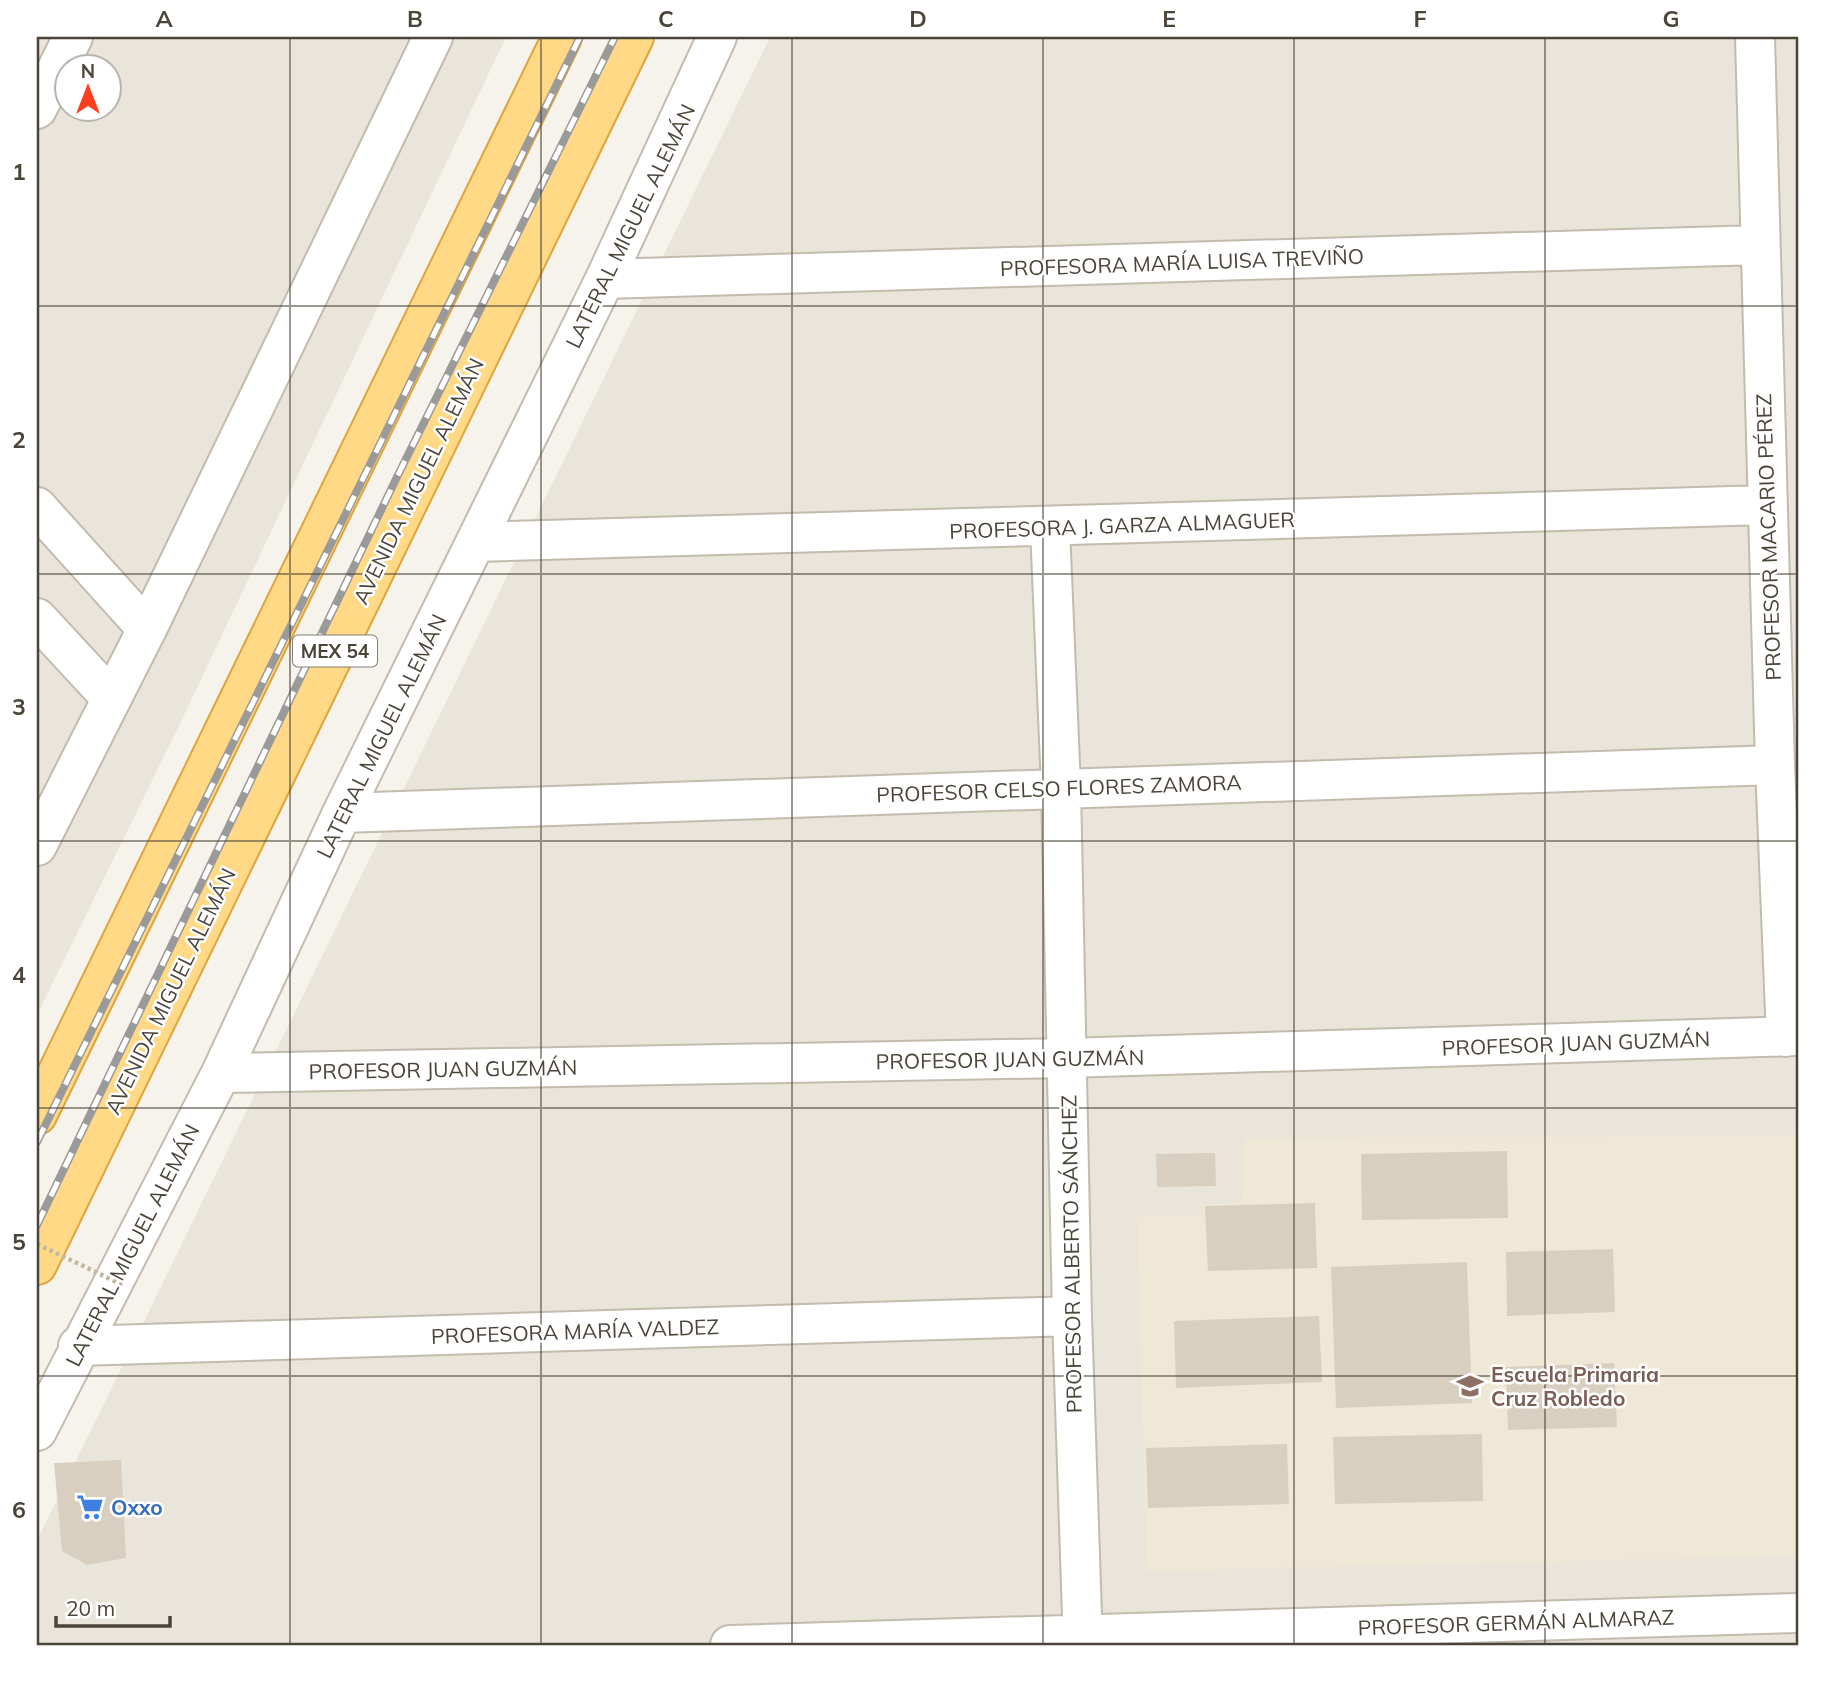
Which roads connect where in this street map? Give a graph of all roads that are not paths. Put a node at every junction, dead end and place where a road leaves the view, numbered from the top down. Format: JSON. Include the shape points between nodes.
{"nodes":[{"id":1,"x":72,"y":37,"type":"edge"},
{"id":2,"x":433,"y":37,"type":"edge"},
{"id":3,"x":562,"y":37,"type":"edge"},
{"id":4,"x":634,"y":37,"type":"edge"},
{"id":5,"x":717,"y":37,"type":"edge"},
{"id":6,"x":1755,"y":37,"type":"edge"},
{"id":7,"x":37,"y":109,"type":"edge"},
{"id":8,"x":1759,"y":245,"type":"junction"},
{"id":9,"x":606,"y":279,"type":"junction"},
{"id":10,"x":1768,"y":505,"type":"junction"},
{"id":11,"x":37,"y":507,"type":"edge"},
{"id":12,"x":1050,"y":528,"type":"junction"},
{"id":13,"x":477,"y":542,"type":"junction"},
{"id":14,"x":37,"y":618,"type":"edge"},
{"id":15,"x":147,"y":629,"type":"junction"},
{"id":16,"x":111,"y":698,"type":"junction"},
{"id":17,"x":1775,"y":765,"type":"junction"},
{"id":18,"x":1061,"y":787,"type":"junction"},
{"id":19,"x":342,"y":813,"type":"junction"},
{"id":20,"x":37,"y":846,"type":"edge"},
{"id":21,"x":1792,"y":1036,"type":"edge"},
{"id":22,"x":1066,"y":1058,"type":"junction"},
{"id":23,"x":221,"y":1073,"type":"junction"},
{"id":24,"x":37,"y":1115,"type":"edge"},
{"id":25,"x":37,"y":1265,"type":"edge"},
{"id":26,"x":1072,"y":1316,"type":"junction"},
{"id":27,"x":78,"y":1346,"type":"junction"},
{"id":28,"x":37,"y":1431,"type":"edge"},
{"id":29,"x":1798,"y":1613,"type":"edge"},
{"id":30,"x":1350,"y":1636,"type":"edge"},
{"id":31,"x":1083,"y":1640,"type":"edge"},
{"id":32,"x":730,"y":1645,"type":"edge"}],
"edges":[{"from":1,"to":7,"type":"street"},
{"from":2,"to":15,"type":"street"},
{"from":3,"to":24,"type":"highway","number":"MEX 54"},
{"from":4,"to":25,"type":"highway","name":"AVENIDA MIGUEL ALEMÁN","number":"MEX 54"},
{"from":5,"to":9,"type":"street","name":"LATERAL MIGUEL ALEMÁN"},
{"from":6,"to":8,"type":"street","name":"PROFESOR MACARIO PÉREZ"},
{"from":8,"to":9,"type":"street","name":"PROFESORA MARÍA LUISA TREVIÑO"},
{"from":8,"to":10,"type":"street","name":"PROFESOR MACARIO PÉREZ"},
{"from":9,"to":13,"type":"street","name":"LATERAL MIGUEL ALEMÁN"},
{"from":10,"to":12,"type":"street","name":"PROFESORA J. GARZA ALMAGUER"},
{"from":10,"to":17,"type":"street","name":"PROFESOR MACARIO PÉREZ"},
{"from":11,"to":15,"type":"street"},
{"from":12,"to":13,"type":"street","name":"PROFESORA J. GARZA ALMAGUER"},
{"from":12,"to":18,"type":"street","name":"PROFESOR ALBERTO SÁNCHEZ"},
{"from":13,"to":19,"type":"street","name":"LATERAL MIGUEL ALEMÁN"},
{"from":14,"to":16,"type":"street"},
{"from":15,"to":16,"type":"street"},
{"from":16,"to":20,"type":"street"},
{"from":17,"to":18,"type":"street","name":"PROFESOR CELSO FLORES ZAMORA"},
{"from":17,"to":21,"type":"street","name":"PROFESOR MACARIO PÉREZ"},
{"from":18,"to":19,"type":"street","name":"PROFESOR CELSO FLORES ZAMORA"},
{"from":18,"to":22,"type":"street","name":"PROFESOR ALBERTO SÁNCHEZ"},
{"from":19,"to":23,"type":"street","name":"LATERAL MIGUEL ALEMÁN"},
{"from":21,"to":22,"type":"street","name":"PROFESOR JUAN GUZMÁN"},
{"from":22,"to":23,"type":"street","name":"PROFESOR JUAN GUZMÁN"},
{"from":22,"to":26,"type":"street","name":"PROFESOR ALBERTO SÁNCHEZ"},
{"from":23,"to":27,"type":"street","name":"LATERAL MIGUEL ALEMÁN"},
{"from":26,"to":27,"type":"street","name":"PROFESORA MARÍA VALDEZ"},
{"from":26,"to":31,"type":"street","name":"PROFESOR ALBERTO SÁNCHEZ"},
{"from":27,"to":28,"type":"street","name":"LATERAL MIGUEL ALEMÁN"},
{"from":29,"to":30,"type":"street","name":"PROFESOR GERMÁN ALMARAZ"},
{"from":30,"to":31,"type":"street","name":"PROFESOR GERMÁN ALMARAZ"},
{"from":31,"to":32,"type":"street","name":"PROFESOR GERMÁN ALMARAZ"}]}
